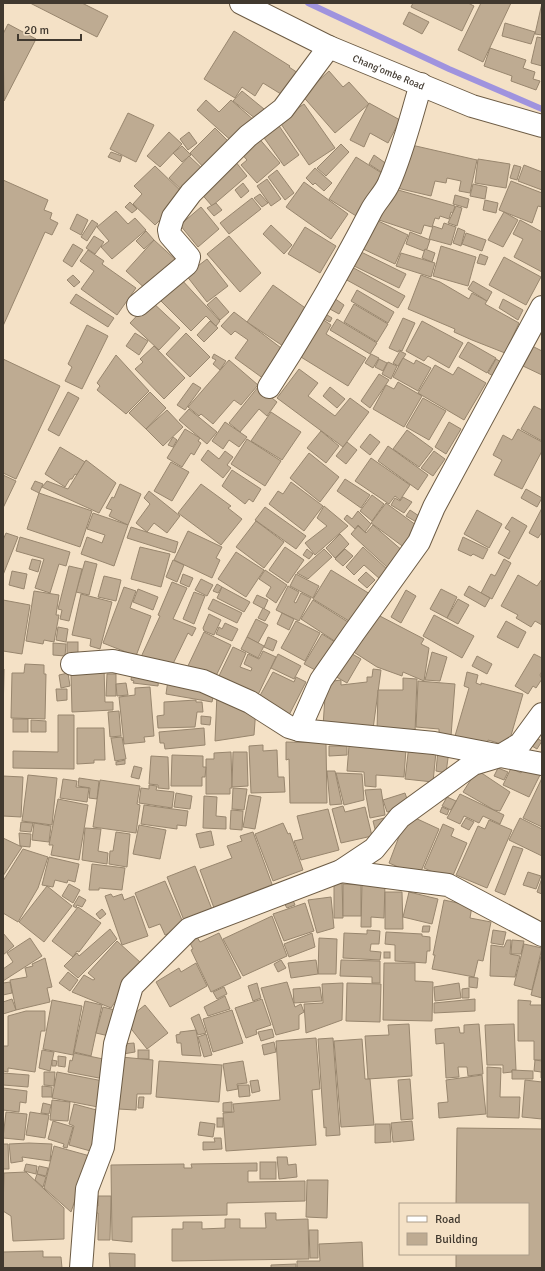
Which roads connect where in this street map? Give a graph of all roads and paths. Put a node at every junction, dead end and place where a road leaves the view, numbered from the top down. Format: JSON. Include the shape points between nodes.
{"nodes":[{"id":1,"x":241,"y":3,"type":"edge"},
{"id":2,"x":329,"y":47,"type":"junction"},
{"id":3,"x":421,"y":84,"type":"junction"},
{"id":4,"x":542,"y":126,"type":"edge"},
{"id":5,"x":138,"y":305,"type":"dead end"},
{"id":6,"x":542,"y":306,"type":"edge"},
{"id":7,"x":269,"y":387,"type":"dead end"},
{"id":8,"x":72,"y":664,"type":"dead end"},
{"id":9,"x":542,"y":714,"type":"edge"},
{"id":10,"x":299,"y":730,"type":"junction"},
{"id":11,"x":500,"y":756,"type":"junction"},
{"id":12,"x":542,"y":764,"type":"edge"},
{"id":13,"x":374,"y":849,"type":"junction"},
{"id":14,"x":341,"y":870,"type":"junction"},
{"id":15,"x":379,"y":877,"type":"junction"},
{"id":16,"x":542,"y":935,"type":"edge"},
{"id":17,"x":81,"y":1268,"type":"edge"}],
"edges":[{"from":1,"to":2,"type":"street","name":"Chang'ombe Road"},
{"from":2,"to":3,"type":"street","name":"Chang'ombe Road"},
{"from":2,"to":5,"type":"street","via":[[283,109],[248,136],[191,193],[173,217],[170,235],[189,257],[187,264]]},
{"from":3,"to":4,"type":"street","name":"Chang'ombe Road","via":[[472,106]]},
{"from":3,"to":7,"type":"street","via":[[388,185],[372,208],[304,332]]},
{"from":6,"to":10,"type":"street","via":[[434,507],[419,542],[321,680]]},
{"from":8,"to":10,"type":"street","via":[[113,661],[203,681],[250,702]]},
{"from":9,"to":11,"type":"street","via":[[520,744]]},
{"from":10,"to":11,"type":"street","via":[[434,743]]},
{"from":11,"to":12,"type":"street"},
{"from":11,"to":13,"type":"street","via":[[473,764],[417,804],[400,817]]},
{"from":13,"to":14,"type":"street"},
{"from":13,"to":15,"type":"street"},
{"from":14,"to":15,"type":"street"},
{"from":14,"to":17,"type":"street","via":[[189,929],[132,986],[115,1044],[103,1147],[87,1189]]},
{"from":15,"to":16,"type":"street","via":[[448,885]]}]}
